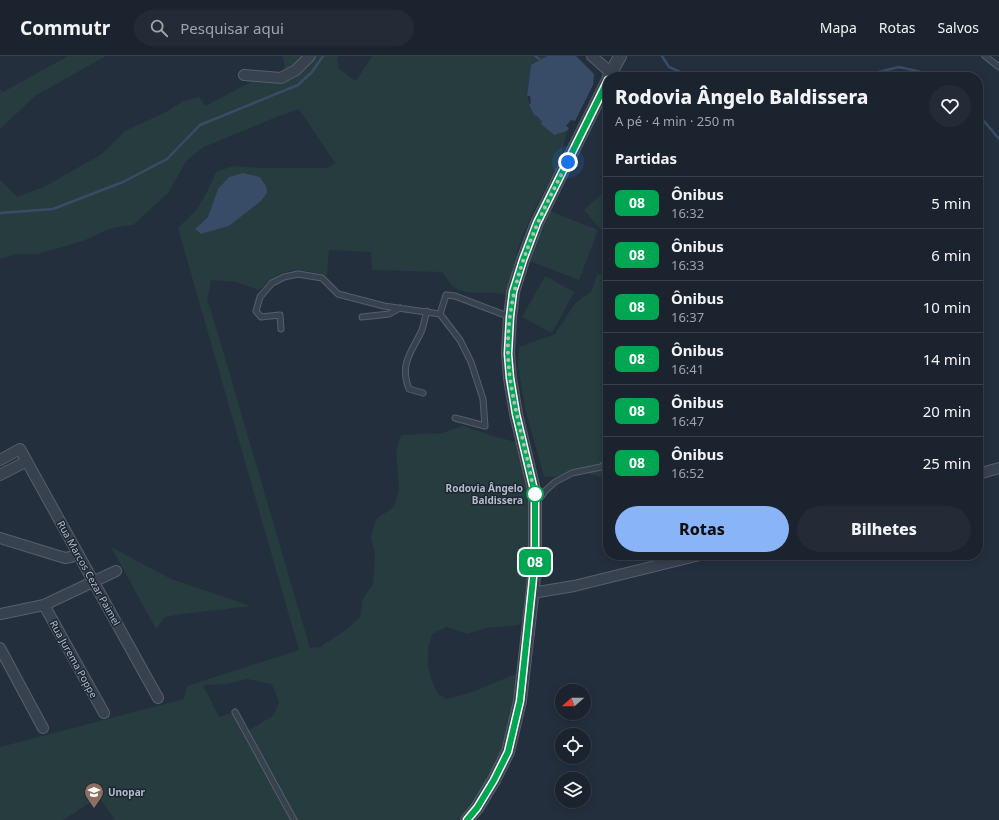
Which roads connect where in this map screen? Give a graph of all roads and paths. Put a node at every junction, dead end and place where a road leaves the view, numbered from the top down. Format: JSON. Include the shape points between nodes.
{"nodes":[{"id":1,"x":310,"y":56,"type":"edge"},
{"id":2,"x":592,"y":56,"type":"edge"},
{"id":3,"x":620,"y":56,"type":"edge"},
{"id":4,"x":985,"y":56,"type":"edge"},
{"id":5,"x":999,"y":67,"type":"edge"},
{"id":6,"x":605,"y":72,"type":"edge"},
{"id":7,"x":612,"y":72,"type":"edge"},
{"id":8,"x":244,"y":75,"type":"dead end"},
{"id":9,"x":603,"y":89,"type":"edge"},
{"id":10,"x":401,"y":308,"type":"junction"},
{"id":11,"x":427,"y":311,"type":"junction"},
{"id":12,"x":440,"y":314,"type":"junction"},
{"id":13,"x":362,"y":317,"type":"dead end"},
{"id":14,"x":510,"y":317,"type":"junction"},
{"id":15,"x":281,"y":329,"type":"dead end"},
{"id":16,"x":423,"y":393,"type":"dead end"},
{"id":17,"x":455,"y":418,"type":"dead end"},
{"id":18,"x":0,"y":460,"type":"edge"},
{"id":19,"x":27,"y":461,"type":"junction"},
{"id":20,"x":603,"y":466,"type":"edge"},
{"id":21,"x":999,"y":468,"type":"edge"},
{"id":22,"x":983,"y":473,"type":"edge"},
{"id":23,"x":0,"y":475,"type":"edge"},
{"id":24,"x":535,"y":505,"type":"junction"},
{"id":25,"x":0,"y":538,"type":"edge"},
{"id":26,"x":78,"y":553,"type":"junction"},
{"id":27,"x":680,"y":560,"type":"edge"},
{"id":28,"x":116,"y":571,"type":"dead end"},
{"id":29,"x":94,"y":582,"type":"junction"},
{"id":30,"x":532,"y":593,"type":"junction"},
{"id":31,"x":44,"y":605,"type":"junction"},
{"id":32,"x":0,"y":614,"type":"edge"},
{"id":33,"x":0,"y":648,"type":"edge"},
{"id":34,"x":158,"y":698,"type":"dead end"},
{"id":35,"x":235,"y":712,"type":"dead end"},
{"id":36,"x":104,"y":713,"type":"dead end"},
{"id":37,"x":43,"y":728,"type":"dead end"},
{"id":38,"x":294,"y":820,"type":"edge"},
{"id":39,"x":467,"y":820,"type":"edge"}],
"edges":[{"from":1,"to":8,"type":"street","via":[[296,70],[281,78]]},
{"from":2,"to":6,"type":"street"},
{"from":3,"to":7,"type":"street"},
{"from":4,"to":5,"type":"lane"},
{"from":9,"to":14,"type":"street","via":[[537,223],[513,292]]},
{"from":10,"to":11,"type":"lane"},
{"from":10,"to":13,"type":"lane","via":[[389,314]]},
{"from":10,"to":15,"type":"lane","via":[[338,294],[322,278],[298,274],[272,283],[260,297],[256,311],[261,317],[280,315]]},
{"from":11,"to":12,"type":"lane"},
{"from":11,"to":16,"type":"lane","via":[[422,328],[405,363],[405,379],[409,389]]},
{"from":12,"to":14,"type":"lane","via":[[446,295]]},
{"from":12,"to":17,"type":"lane","via":[[460,340],[471,362],[483,399],[485,426]]},
{"from":14,"to":24,"type":"street","via":[[510,378],[535,494]]},
{"from":18,"to":19,"type":"street","name":"Rua Marcos Cezar Paimel","via":[[20,449]]},
{"from":19,"to":23,"type":"street"},
{"from":19,"to":26,"type":"street","name":"Rua Marcos Cezar Paimel"},
{"from":20,"to":24,"type":"lane","via":[[572,473],[555,482],[544,491]]},
{"from":21,"to":22,"type":"street"},
{"from":24,"to":30,"type":"street"},
{"from":25,"to":26,"type":"street","via":[[65,558]]},
{"from":26,"to":29,"type":"street","name":"Rua Marcos Cezar Paimel"},
{"from":27,"to":30,"type":"street","via":[[574,586]]},
{"from":28,"to":29,"type":"street"},
{"from":29,"to":31,"type":"street"},
{"from":29,"to":34,"type":"street","name":"Rua Marcos Cezar Paimel"},
{"from":30,"to":39,"type":"street","via":[[520,701],[508,752],[484,797]]},
{"from":31,"to":32,"type":"street"},
{"from":31,"to":36,"type":"street","name":"Rua Jurema Poppe"},
{"from":33,"to":37,"type":"street"},
{"from":35,"to":38,"type":"lane"}]}
